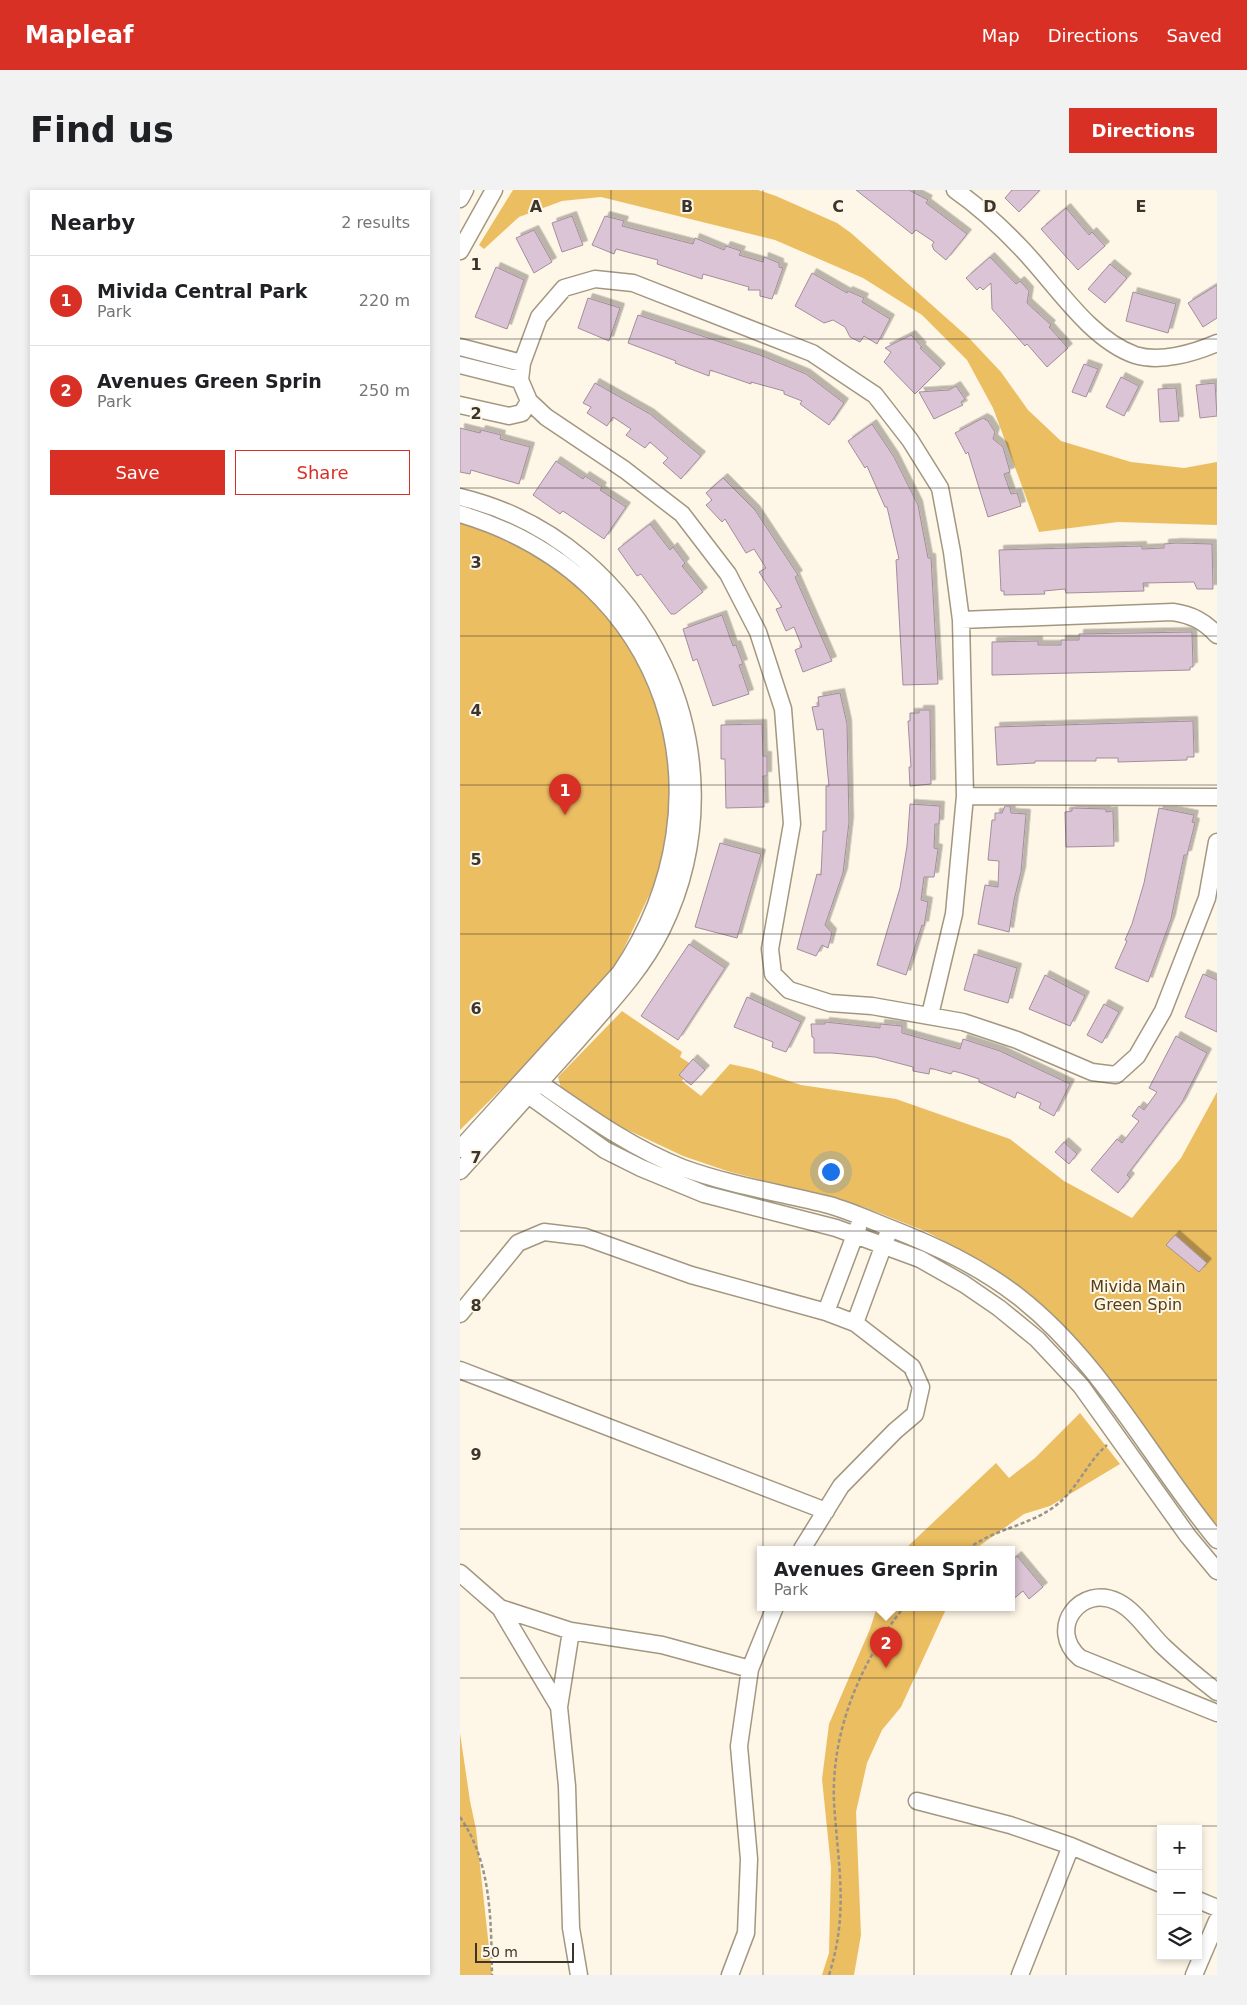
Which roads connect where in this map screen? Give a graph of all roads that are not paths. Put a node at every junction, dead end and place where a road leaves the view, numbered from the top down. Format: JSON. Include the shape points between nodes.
{"nodes":[{"id":1,"x":465,"y":190,"type":"edge"},
{"id":2,"x":494,"y":190,"type":"edge"},
{"id":3,"x":956,"y":190,"type":"edge"},
{"id":4,"x":460,"y":199,"type":"edge"},
{"id":5,"x":460,"y":251,"type":"edge"},
{"id":6,"x":1217,"y":344,"type":"edge"},
{"id":7,"x":460,"y":347,"type":"edge"},
{"id":8,"x":522,"y":363,"type":"junction"},
{"id":9,"x":460,"y":365,"type":"edge"},
{"id":10,"x":520,"y":380,"type":"junction"},
{"id":11,"x":530,"y":401,"type":"junction"},
{"id":12,"x":460,"y":405,"type":"edge"},
{"id":13,"x":460,"y":498,"type":"edge"},
{"id":14,"x":460,"y":514,"type":"edge"},
{"id":15,"x":961,"y":620,"type":"junction"},
{"id":16,"x":1217,"y":635,"type":"edge"},
{"id":17,"x":965,"y":796,"type":"junction"},
{"id":18,"x":1217,"y":797,"type":"edge"},
{"id":19,"x":1217,"y":842,"type":"edge"},
{"id":20,"x":930,"y":1015,"type":"junction"},
{"id":21,"x":528,"y":1085,"type":"junction"},
{"id":22,"x":460,"y":1148,"type":"edge"},
{"id":23,"x":460,"y":1171,"type":"edge"},
{"id":24,"x":862,"y":1216,"type":"junction"},
{"id":25,"x":890,"y":1228,"type":"junction"},
{"id":26,"x":854,"y":1237,"type":"junction"},
{"id":27,"x":884,"y":1246,"type":"junction"},
{"id":28,"x":826,"y":1312,"type":"junction"},
{"id":29,"x":460,"y":1314,"type":"edge"},
{"id":30,"x":855,"y":1323,"type":"junction"},
{"id":31,"x":460,"y":1370,"type":"edge"},
{"id":32,"x":826,"y":1511,"type":"junction"},
{"id":33,"x":1217,"y":1540,"type":"edge"},
{"id":34,"x":804,"y":1546,"type":"edge"},
{"id":35,"x":1217,"y":1571,"type":"edge"},
{"id":36,"x":460,"y":1573,"type":"edge"},
{"id":37,"x":500,"y":1608,"type":"junction"},
{"id":38,"x":773,"y":1611,"type":"edge"},
{"id":39,"x":571,"y":1631,"type":"junction"},
{"id":40,"x":750,"y":1668,"type":"junction"},
{"id":41,"x":1217,"y":1692,"type":"edge"},
{"id":42,"x":559,"y":1707,"type":"junction"},
{"id":43,"x":1217,"y":1713,"type":"edge"},
{"id":44,"x":916,"y":1801,"type":"dead end"},
{"id":45,"x":1071,"y":1846,"type":"junction"},
{"id":46,"x":1157,"y":1882,"type":"edge"},
{"id":47,"x":1202,"y":1902,"type":"edge"},
{"id":48,"x":1217,"y":1908,"type":"edge"},
{"id":49,"x":1217,"y":1921,"type":"edge"},
{"id":50,"x":579,"y":1975,"type":"edge"},
{"id":51,"x":730,"y":1975,"type":"edge"},
{"id":52,"x":1020,"y":1975,"type":"edge"},
{"id":53,"x":1194,"y":1975,"type":"edge"}],
"edges":[{"from":1,"to":4,"type":"street"},
{"from":2,"to":5,"type":"street"},
{"from":3,"to":6,"type":"street","via":[[1021,248],[1106,339],[1136,355],[1161,357],[1197,352]]},
{"from":7,"to":8,"type":"street"},
{"from":8,"to":10,"type":"street"},
{"from":8,"to":15,"type":"street","via":[[539,317],[564,288],[595,279],[633,283],[812,353],[875,395],[910,440],[940,488]]},
{"from":9,"to":10,"type":"street"},
{"from":10,"to":11,"type":"street"},
{"from":11,"to":12,"type":"street","via":[[522,413],[509,416]]},
{"from":11,"to":20,"type":"street","via":[[682,514],[728,574],[758,632],[782,709],[792,824],[770,949],[773,974],[789,990],[830,1003]]},
{"from":13,"to":21,"type":"street","via":[[532,524],[569,548],[602,576],[630,609],[664,664],[679,703],[689,744],[693,788],[690,833],[677,893],[662,928],[651,950],[622,990]]},
{"from":14,"to":21,"type":"street","via":[[530,543],[570,569],[602,598],[626,629],[648,666],[666,708],[676,751],[679,793],[675,837],[664,882],[647,925],[620,973]]},
{"from":15,"to":16,"type":"street","via":[[1173,612],[1191,615]]},
{"from":15,"to":17,"type":"street"},
{"from":17,"to":18,"type":"street"},
{"from":17,"to":20,"type":"street","via":[[954,914]]},
{"from":19,"to":20,"type":"street","via":[[1207,898],[1163,1011],[1137,1056],[1116,1075],[1092,1072],[1017,1040]]},
{"from":21,"to":22,"type":"street"},
{"from":21,"to":23,"type":"street"},
{"from":21,"to":24,"type":"street","via":[[683,1168]]},
{"from":21,"to":26,"type":"street","via":[[606,1150],[680,1186],[836,1228]]},
{"from":24,"to":25,"type":"street"},
{"from":24,"to":26,"type":"street"},
{"from":25,"to":27,"type":"street"},
{"from":25,"to":33,"type":"street","via":[[941,1248],[980,1269],[1018,1296],[1060,1334],[1100,1377]]},
{"from":26,"to":27,"type":"street"},
{"from":26,"to":28,"type":"street"},
{"from":27,"to":30,"type":"street"},
{"from":27,"to":35,"type":"street","via":[[920,1259],[945,1273],[1025,1328],[1081,1386],[1188,1536]]},
{"from":28,"to":29,"type":"street","via":[[691,1275],[585,1237],[544,1232],[518,1244]]},
{"from":28,"to":30,"type":"street"},
{"from":30,"to":32,"type":"street","via":[[912,1367],[920,1387],[915,1414],[842,1486]]},
{"from":31,"to":32,"type":"street"},
{"from":32,"to":34,"type":"street"},
{"from":36,"to":37,"type":"street"},
{"from":37,"to":39,"type":"street"},
{"from":37,"to":42,"type":"street"},
{"from":38,"to":40,"type":"street"},
{"from":39,"to":40,"type":"street","via":[[662,1645]]},
{"from":39,"to":42,"type":"street"},
{"from":40,"to":51,"type":"street","via":[[739,1746],[749,1860],[746,1933]]},
{"from":41,"to":43,"type":"street","via":[[1164,1648],[1115,1600],[1087,1600],[1069,1617],[1067,1640],[1080,1658]]},
{"from":42,"to":50,"type":"street","via":[[567,1786],[571,1928]]},
{"from":44,"to":45,"type":"street","via":[[1010,1825]]},
{"from":45,"to":46,"type":"street"},
{"from":45,"to":52,"type":"street"},
{"from":47,"to":48,"type":"street"},
{"from":49,"to":53,"type":"street"}]}
